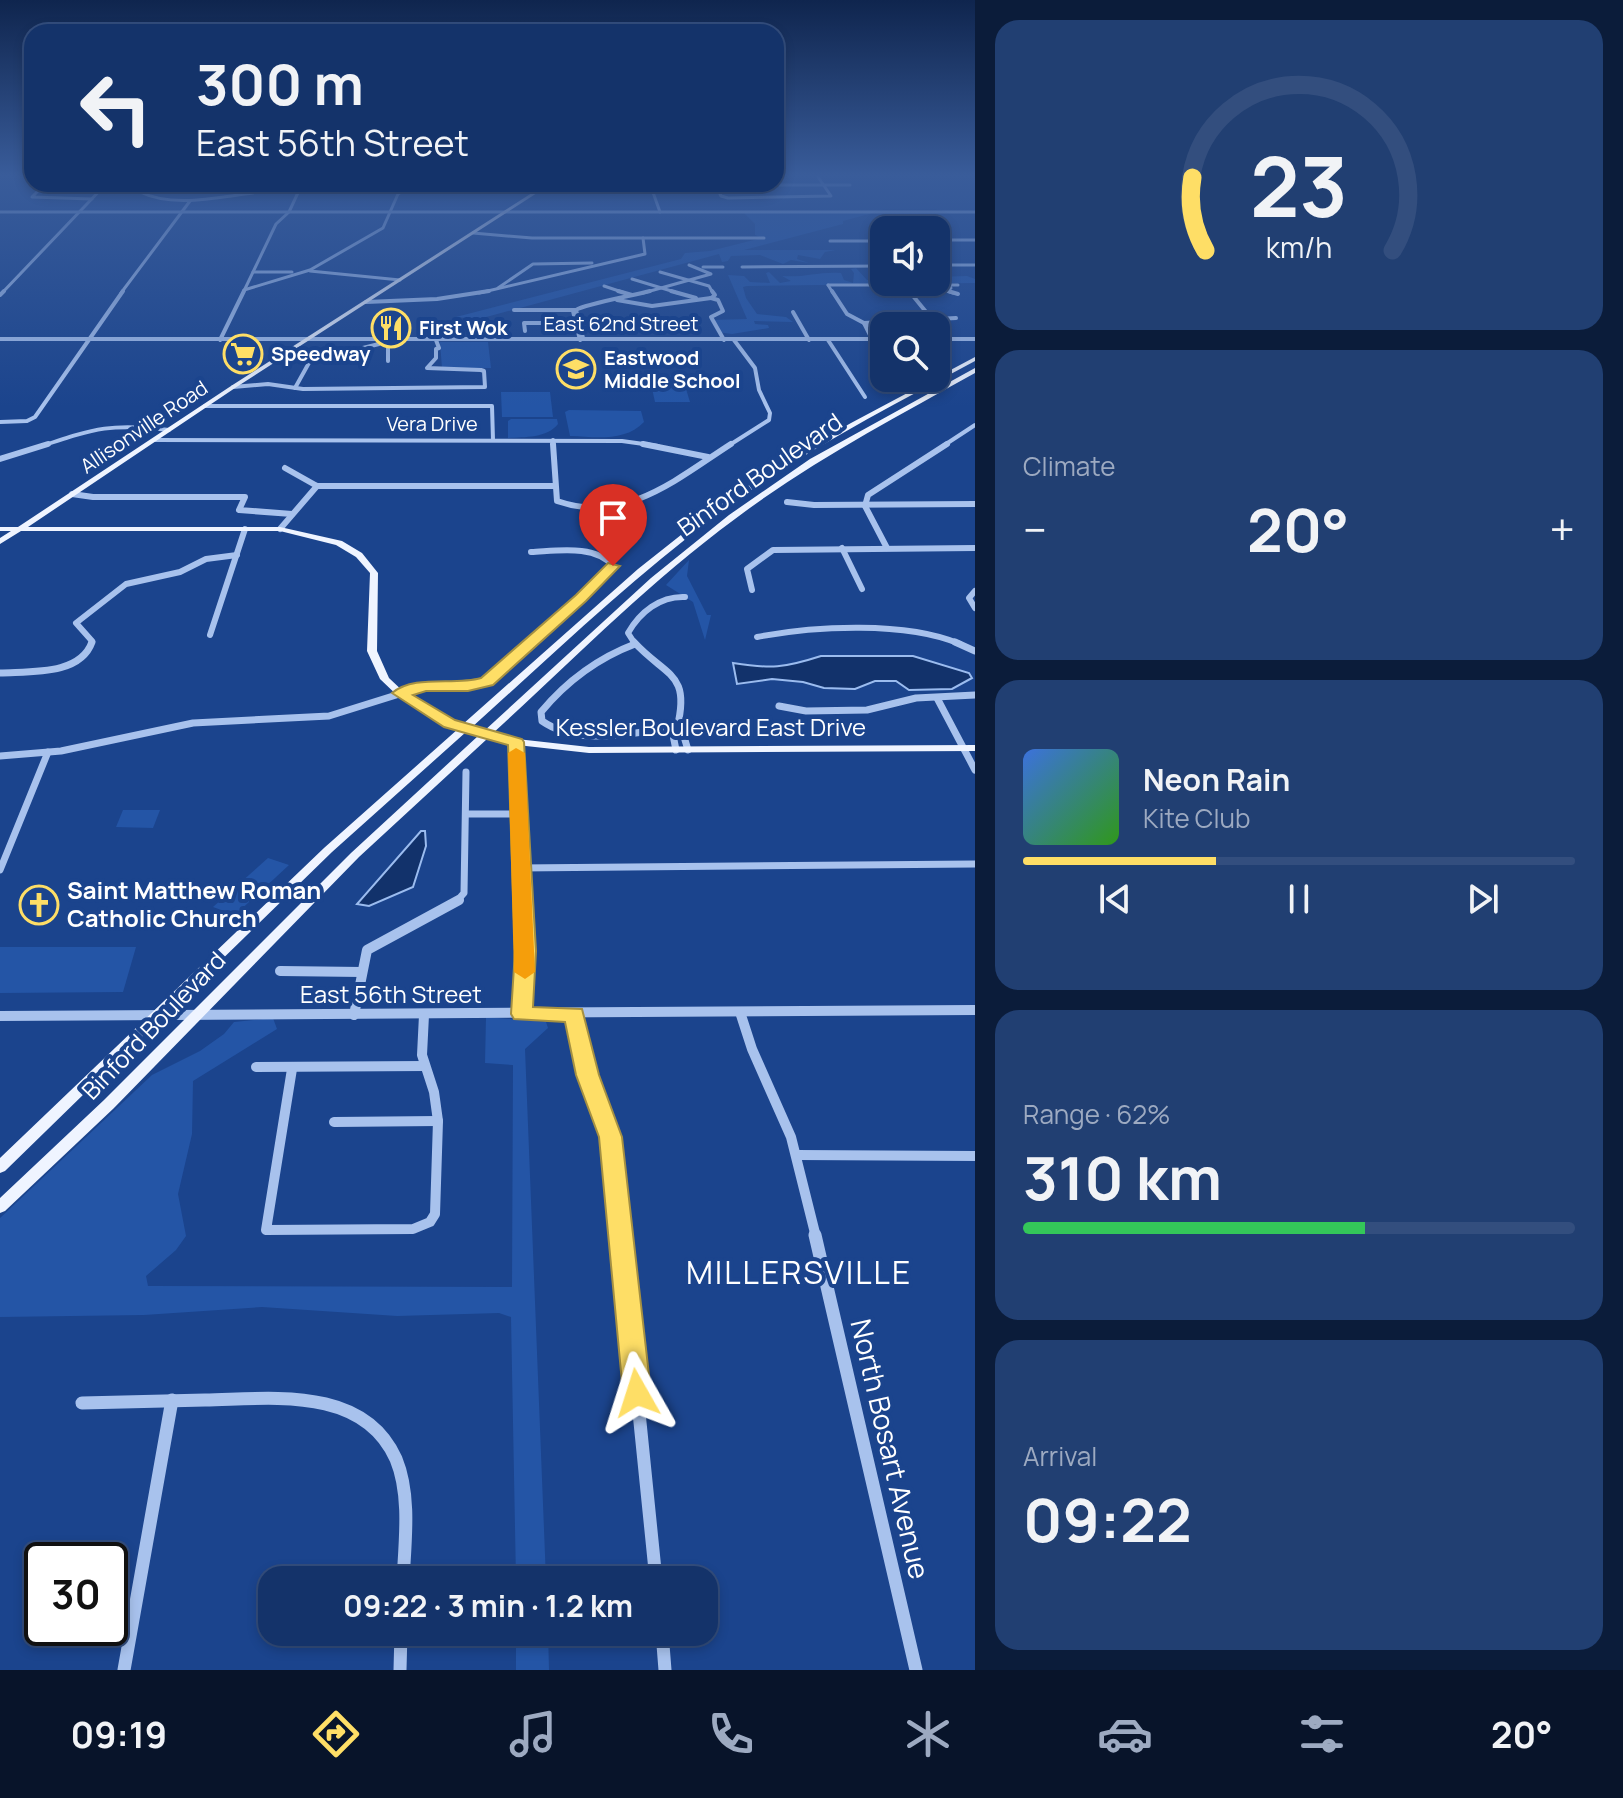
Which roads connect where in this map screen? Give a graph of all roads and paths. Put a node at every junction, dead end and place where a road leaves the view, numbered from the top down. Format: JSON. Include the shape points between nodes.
{"nodes":[{"id":1,"x":42,"y":252,"type":"edge"},
{"id":2,"x":150,"y":252,"type":"edge"},
{"id":3,"x":263,"y":252,"type":"edge"},
{"id":4,"x":341,"y":252,"type":"edge"},
{"id":5,"x":444,"y":252,"type":"edge"},
{"id":6,"x":646,"y":252,"type":"edge"},
{"id":7,"x":607,"y":263,"type":"junction"},
{"id":8,"x":689,"y":265,"type":"dead end"},
{"id":9,"x":950,"y":265,"type":"edge"},
{"id":10,"x":975,"y":265,"type":"edge"},
{"id":11,"x":870,"y":266,"type":"edge"},
{"id":12,"x":723,"y":267,"type":"dead end"},
{"id":13,"x":742,"y":267,"type":"dead end"},
{"id":14,"x":699,"y":268,"type":"junction"},
{"id":15,"x":307,"y":271,"type":"junction"},
{"id":16,"x":253,"y":272,"type":"junction"},
{"id":17,"x":660,"y":272,"type":"dead end"},
{"id":18,"x":632,"y":279,"type":"dead end"},
{"id":19,"x":400,"y":280,"type":"junction"},
{"id":20,"x":690,"y":281,"type":"junction"},
{"id":21,"x":870,"y":285,"type":"edge"},
{"id":22,"x":950,"y":285,"type":"edge"},
{"id":23,"x":958,"y":285,"type":"dead end"},
{"id":24,"x":604,"y":286,"type":"dead end"},
{"id":25,"x":661,"y":288,"type":"junction"},
{"id":26,"x":244,"y":290,"type":"junction"},
{"id":27,"x":494,"y":291,"type":"junction"},
{"id":28,"x":950,"y":292,"type":"edge"},
{"id":29,"x":958,"y":294,"type":"dead end"},
{"id":30,"x":0,"y":295,"type":"edge"},
{"id":31,"x":633,"y":295,"type":"junction"},
{"id":32,"x":914,"y":296,"type":"edge"},
{"id":33,"x":711,"y":298,"type":"junction"},
{"id":34,"x":616,"y":300,"type":"junction"},
{"id":35,"x":700,"y":300,"type":"junction"},
{"id":36,"x":366,"y":302,"type":"junction"},
{"id":37,"x":601,"y":304,"type":"junction"},
{"id":38,"x":630,"y":305,"type":"junction"},
{"id":39,"x":514,"y":310,"type":"dead end"},
{"id":40,"x":576,"y":310,"type":"junction"},
{"id":41,"x":793,"y":312,"type":"dead end"},
{"id":42,"x":926,"y":312,"type":"edge"},
{"id":43,"x":950,"y":318,"type":"edge"},
{"id":44,"x":956,"y":318,"type":"dead end"},
{"id":45,"x":578,"y":323,"type":"junction"},
{"id":46,"x":864,"y":323,"type":"junction"},
{"id":47,"x":870,"y":323,"type":"edge"},
{"id":48,"x":870,"y":326,"type":"edge"},
{"id":49,"x":525,"y":331,"type":"dead end"},
{"id":50,"x":870,"y":336,"type":"edge"},
{"id":51,"x":0,"y":339,"type":"edge"},
{"id":52,"x":87,"y":339,"type":"junction"},
{"id":53,"x":870,"y":339,"type":"edge"},
{"id":54,"x":950,"y":339,"type":"edge"},
{"id":55,"x":975,"y":339,"type":"edge"},
{"id":56,"x":220,"y":340,"type":"junction"},
{"id":57,"x":306,"y":340,"type":"junction"},
{"id":58,"x":580,"y":340,"type":"junction"},
{"id":59,"x":724,"y":340,"type":"junction"},
{"id":60,"x":734,"y":340,"type":"junction"},
{"id":61,"x":809,"y":340,"type":"junction"},
{"id":62,"x":828,"y":340,"type":"junction"},
{"id":63,"x":436,"y":342,"type":"junction"},
{"id":64,"x":388,"y":344,"type":"junction"},
{"id":65,"x":975,"y":359,"type":"edge"},
{"id":66,"x":388,"y":361,"type":"dead end"},
{"id":67,"x":439,"y":370,"type":"junction"},
{"id":68,"x":975,"y":370,"type":"edge"},
{"id":69,"x":233,"y":387,"type":"junction"},
{"id":70,"x":295,"y":388,"type":"junction"},
{"id":71,"x":438,"y":388,"type":"junction"},
{"id":72,"x":865,"y":397,"type":"dead end"},
{"id":73,"x":205,"y":406,"type":"junction"},
{"id":74,"x":0,"y":422,"type":"edge"},
{"id":75,"x":975,"y":425,"type":"edge"},
{"id":76,"x":169,"y":430,"type":"junction"},
{"id":77,"x":155,"y":440,"type":"junction"},
{"id":78,"x":493,"y":440,"type":"junction"},
{"id":79,"x":553,"y":440,"type":"junction"},
{"id":80,"x":708,"y":457,"type":"junction"},
{"id":81,"x":0,"y":459,"type":"edge"},
{"id":82,"x":285,"y":468,"type":"dead end"},
{"id":83,"x":317,"y":486,"type":"junction"},
{"id":84,"x":554,"y":486,"type":"junction"},
{"id":85,"x":72,"y":494,"type":"junction"},
{"id":86,"x":787,"y":502,"type":"dead end"},
{"id":87,"x":865,"y":504,"type":"junction"},
{"id":88,"x":975,"y":504,"type":"edge"},
{"id":89,"x":292,"y":514,"type":"junction"},
{"id":90,"x":0,"y":529,"type":"edge"},
{"id":91,"x":19,"y":529,"type":"junction"},
{"id":92,"x":245,"y":529,"type":"junction"},
{"id":93,"x":280,"y":529,"type":"junction"},
{"id":94,"x":0,"y":542,"type":"edge"},
{"id":95,"x":842,"y":548,"type":"junction"},
{"id":96,"x":887,"y":548,"type":"junction"},
{"id":97,"x":975,"y":548,"type":"edge"},
{"id":98,"x":531,"y":552,"type":"dead end"},
{"id":99,"x":237,"y":555,"type":"junction"},
{"id":100,"x":862,"y":589,"type":"dead end"},
{"id":101,"x":752,"y":590,"type":"dead end"},
{"id":102,"x":975,"y":591,"type":"edge"},
{"id":103,"x":685,"y":597,"type":"dead end"},
{"id":104,"x":975,"y":608,"type":"edge"},
{"id":105,"x":210,"y":635,"type":"dead end"},
{"id":106,"x":757,"y":637,"type":"dead end"},
{"id":107,"x":635,"y":644,"type":"junction"},
{"id":108,"x":975,"y":651,"type":"edge"},
{"id":109,"x":0,"y":673,"type":"edge"},
{"id":110,"x":400,"y":693,"type":"junction"},
{"id":111,"x":975,"y":695,"type":"edge"},
{"id":112,"x":937,"y":698,"type":"junction"},
{"id":113,"x":779,"y":706,"type":"dead end"},
{"id":114,"x":677,"y":728,"type":"junction"},
{"id":115,"x":463,"y":729,"type":"junction"},
{"id":116,"x":484,"y":735,"type":"junction"},
{"id":117,"x":516,"y":742,"type":"junction"},
{"id":118,"x":970,"y":748,"type":"edge"},
{"id":119,"x":676,"y":750,"type":"junction"},
{"id":120,"x":688,"y":750,"type":"junction"},
{"id":121,"x":48,"y":752,"type":"junction"},
{"id":122,"x":0,"y":756,"type":"edge"},
{"id":123,"x":975,"y":770,"type":"edge"},
{"id":124,"x":466,"y":772,"type":"dead end"},
{"id":125,"x":466,"y":814,"type":"junction"},
{"id":126,"x":518,"y":814,"type":"junction"},
{"id":127,"x":975,"y":864,"type":"edge"},
{"id":128,"x":520,"y":868,"type":"junction"},
{"id":129,"x":0,"y":870,"type":"edge"},
{"id":130,"x":280,"y":971,"type":"dead end"},
{"id":131,"x":362,"y":972,"type":"junction"},
{"id":132,"x":975,"y":1010,"type":"edge"},
{"id":133,"x":740,"y":1012,"type":"junction"},
{"id":134,"x":522,"y":1014,"type":"junction"},
{"id":135,"x":574,"y":1014,"type":"junction"},
{"id":136,"x":194,"y":1015,"type":"junction"},
{"id":137,"x":354,"y":1015,"type":"junction"},
{"id":138,"x":424,"y":1015,"type":"junction"},
{"id":139,"x":0,"y":1016,"type":"edge"},
{"id":140,"x":156,"y":1016,"type":"junction"},
{"id":141,"x":425,"y":1066,"type":"junction"},
{"id":142,"x":256,"y":1067,"type":"dead end"},
{"id":143,"x":292,"y":1069,"type":"junction"},
{"id":144,"x":438,"y":1121,"type":"junction"},
{"id":145,"x":334,"y":1122,"type":"dead end"},
{"id":146,"x":797,"y":1155,"type":"junction"},
{"id":147,"x":975,"y":1156,"type":"edge"},
{"id":148,"x":0,"y":1167,"type":"edge"},
{"id":149,"x":0,"y":1207,"type":"edge"},
{"id":150,"x":172,"y":1400,"type":"junction"},
{"id":151,"x":82,"y":1403,"type":"dead end"},
{"id":152,"x":404,"y":1566,"type":"edge"},
{"id":153,"x":655,"y":1566,"type":"edge"},
{"id":154,"x":401,"y":1646,"type":"edge"},
{"id":155,"x":663,"y":1646,"type":"edge"},
{"id":156,"x":124,"y":1670,"type":"edge"},
{"id":157,"x":400,"y":1670,"type":"edge"},
{"id":158,"x":665,"y":1670,"type":"edge"},
{"id":159,"x":916,"y":1670,"type":"edge"}],
"edges":[{"from":1,"to":30,"type":"street"},
{"from":2,"to":52,"type":"street"},
{"from":3,"to":16,"type":"street"},
{"from":4,"to":15,"type":"street"},
{"from":5,"to":19,"type":"main road","name":"Allisonville Road"},
{"from":6,"to":7,"type":"street"},
{"from":7,"to":27,"type":"street"},
{"from":7,"to":27,"type":"street","via":[[533,264]]},
{"from":8,"to":14,"type":"street"},
{"from":9,"to":10,"type":"street"},
{"from":11,"to":13,"type":"street"},
{"from":12,"to":14,"type":"street"},
{"from":14,"to":20,"type":"street","via":[[710,275]]},
{"from":15,"to":16,"type":"street"},
{"from":15,"to":19,"type":"street"},
{"from":15,"to":26,"type":"street"},
{"from":16,"to":26,"type":"street"},
{"from":17,"to":20,"type":"street"},
{"from":18,"to":25,"type":"street"},
{"from":19,"to":36,"type":"main road","name":"Allisonville Road"},
{"from":20,"to":25,"type":"street"},
{"from":20,"to":33,"type":"street","via":[[712,288]]},
{"from":21,"to":46,"type":"street","via":[[828,285],[848,315]]},
{"from":22,"to":23,"type":"street"},
{"from":24,"to":31,"type":"street"},
{"from":25,"to":31,"type":"street"},
{"from":25,"to":35,"type":"street"},
{"from":26,"to":56,"type":"street"},
{"from":27,"to":36,"type":"street"},
{"from":28,"to":29,"type":"street"},
{"from":31,"to":34,"type":"street"},
{"from":32,"to":42,"type":"street"},
{"from":33,"to":35,"type":"street"},
{"from":33,"to":59,"type":"street","via":[[723,311],[711,317]]},
{"from":34,"to":37,"type":"street"},
{"from":34,"to":38,"type":"street"},
{"from":35,"to":38,"type":"street"},
{"from":36,"to":57,"type":"main road","name":"Allisonville Road"},
{"from":37,"to":38,"type":"street"},
{"from":37,"to":40,"type":"street"},
{"from":39,"to":40,"type":"street"},
{"from":40,"to":45,"type":"street"},
{"from":41,"to":61,"type":"street"},
{"from":43,"to":44,"type":"street"},
{"from":45,"to":49,"type":"street","via":[[524,323]]},
{"from":45,"to":58,"type":"street"},
{"from":46,"to":47,"type":"street"},
{"from":46,"to":48,"type":"street"},
{"from":46,"to":50,"type":"street"},
{"from":51,"to":52,"type":"street","name":"East 62nd Street"},
{"from":52,"to":56,"type":"street","name":"East 62nd Street"},
{"from":52,"to":74,"type":"street","via":[[35,417]]},
{"from":53,"to":62,"type":"street","name":"East 62nd Street"},
{"from":54,"to":55,"type":"street"},
{"from":56,"to":57,"type":"street","name":"East 62nd Street"},
{"from":57,"to":63,"type":"street","name":"East 62nd Street"},
{"from":57,"to":69,"type":"main road","name":"Allisonville Road"},
{"from":58,"to":59,"type":"street","name":"East 62nd Street"},
{"from":58,"to":63,"type":"street","name":"East 62nd Street"},
{"from":59,"to":60,"type":"street","name":"East 62nd Street"},
{"from":60,"to":61,"type":"street","name":"East 62nd Street"},
{"from":60,"to":80,"type":"street","via":[[755,368],[770,417]]},
{"from":61,"to":62,"type":"street","name":"East 62nd Street"},
{"from":62,"to":72,"type":"street"},
{"from":63,"to":64,"type":"street"},
{"from":63,"to":67,"type":"street","via":[[436,358],[427,368]]},
{"from":64,"to":66,"type":"street"},
{"from":64,"to":70,"type":"street","via":[[310,361]]},
{"from":65,"to":115,"type":"main road","name":"Binford Boulevard","via":[[829,437],[713,514]]},
{"from":67,"to":71,"type":"street"},
{"from":67,"to":71,"type":"street","via":[[484,371],[485,387]]},
{"from":68,"to":116,"type":"main road","name":"Binford Boulevard","via":[[849,438],[732,517],[647,586]]},
{"from":69,"to":70,"type":"street"},
{"from":69,"to":73,"type":"main road","name":"Allisonville Road"},
{"from":70,"to":71,"type":"street"},
{"from":73,"to":76,"type":"main road","name":"Allisonville Road"},
{"from":73,"to":78,"type":"street","via":[[492,406]]},
{"from":75,"to":87,"type":"street","via":[[869,494]]},
{"from":76,"to":77,"type":"main road","name":"Allisonville Road"},
{"from":76,"to":81,"type":"street","via":[[100,427]]},
{"from":77,"to":78,"type":"street","name":"Vera Drive"},
{"from":77,"to":85,"type":"main road","name":"Allisonville Road"},
{"from":78,"to":79,"type":"street","name":"Vera Drive"},
{"from":79,"to":80,"type":"street","name":"Vera Drive","via":[[634,441]]},
{"from":79,"to":84,"type":"street"},
{"from":80,"to":84,"type":"street","via":[[637,502],[573,505],[555,498]]},
{"from":82,"to":83,"type":"street"},
{"from":83,"to":84,"type":"street"},
{"from":83,"to":89,"type":"street"},
{"from":85,"to":89,"type":"street","via":[[245,497],[239,510]]},
{"from":85,"to":91,"type":"main road","name":"Allisonville Road"},
{"from":86,"to":87,"type":"street"},
{"from":87,"to":88,"type":"street"},
{"from":87,"to":96,"type":"street"},
{"from":89,"to":93,"type":"street"},
{"from":90,"to":91,"type":"main road","name":"Kessler Boulevard East Drive"},
{"from":91,"to":92,"type":"main road","name":"Kessler Boulevard East Drive"},
{"from":91,"to":94,"type":"main road","name":"Allisonville Road"},
{"from":92,"to":93,"type":"main road","name":"Kessler Boulevard East Drive"},
{"from":92,"to":99,"type":"street"},
{"from":93,"to":110,"type":"main road","name":"Kessler Boulevard East Drive","via":[[339,543],[369,565],[375,583],[372,654]]},
{"from":95,"to":96,"type":"street"},
{"from":95,"to":100,"type":"street"},
{"from":95,"to":101,"type":"street","via":[[767,552],[747,569]]},
{"from":96,"to":97,"type":"street"},
{"from":98,"to":110,"type":"street","via":[[596,553],[613,566],[487,682]]},
{"from":99,"to":105,"type":"street"},
{"from":99,"to":109,"type":"street","via":[[206,559],[180,572],[120,587],[76,623],[92,641],[80,661]]},
{"from":102,"to":104,"type":"street","via":[[969,600]]},
{"from":103,"to":107,"type":"street","via":[[663,599],[631,627],[629,637]]},
{"from":106,"to":108,"type":"street","via":[[905,631]]},
{"from":107,"to":114,"type":"street","via":[[676,678],[683,709]]},
{"from":107,"to":114,"type":"street","via":[[604,655],[546,706],[541,717],[549,728],[587,735]]},
{"from":110,"to":115,"type":"main road","name":"Kessler Boulevard East Drive"},
{"from":110,"to":121,"type":"street","via":[[329,716],[193,723]]},
{"from":111,"to":112,"type":"street"},
{"from":112,"to":113,"type":"street","via":[[867,710]]},
{"from":112,"to":118,"type":"street"},
{"from":114,"to":119,"type":"street","via":[[672,730]]},
{"from":114,"to":120,"type":"street"},
{"from":115,"to":116,"type":"main road","name":"Kessler Boulevard East Drive"},
{"from":115,"to":140,"type":"main road","name":"Binford Boulevard"},
{"from":116,"to":117,"type":"main road","name":"Kessler Boulevard East Drive"},
{"from":116,"to":136,"type":"main road","name":"Binford Boulevard"},
{"from":117,"to":119,"type":"main road","name":"Kessler Boulevard East Drive","via":[[575,750]]},
{"from":117,"to":126,"type":"street"},
{"from":118,"to":120,"type":"main road","name":"Kessler Boulevard East Drive"},
{"from":118,"to":123,"type":"street"},
{"from":119,"to":120,"type":"main road","name":"Kessler Boulevard East Drive"},
{"from":121,"to":122,"type":"street"},
{"from":121,"to":129,"type":"street"},
{"from":124,"to":125,"type":"street"},
{"from":125,"to":126,"type":"street"},
{"from":125,"to":131,"type":"street","via":[[466,884],[458,901],[375,944],[367,950]]},
{"from":126,"to":128,"type":"street"},
{"from":127,"to":128,"type":"street"},
{"from":128,"to":134,"type":"street","via":[[526,951]]},
{"from":130,"to":131,"type":"street"},
{"from":131,"to":137,"type":"street"},
{"from":132,"to":133,"type":"street","name":"East 56th Street"},
{"from":133,"to":135,"type":"street","name":"East 56th Street"},
{"from":133,"to":146,"type":"street","name":"North Bosart Avenue"},
{"from":134,"to":135,"type":"street","name":"East 56th Street"},
{"from":134,"to":138,"type":"street","name":"East 56th Street"},
{"from":135,"to":153,"type":"street","via":[[588,1075],[611,1137]]},
{"from":136,"to":137,"type":"street","name":"East 56th Street"},
{"from":136,"to":140,"type":"street","name":"East 56th Street"},
{"from":136,"to":149,"type":"main road","name":"Binford Boulevard"},
{"from":137,"to":138,"type":"street","name":"East 56th Street"},
{"from":138,"to":141,"type":"street"},
{"from":139,"to":140,"type":"street","name":"East 56th Street"},
{"from":140,"to":148,"type":"main road","name":"Binford Boulevard"},
{"from":141,"to":143,"type":"street"},
{"from":141,"to":144,"type":"street"},
{"from":142,"to":143,"type":"street"},
{"from":143,"to":144,"type":"street","via":[[266,1230],[425,1226],[435,1214]]},
{"from":144,"to":145,"type":"street"},
{"from":146,"to":147,"type":"street"},
{"from":146,"to":159,"type":"street","name":"North Bosart Avenue"},
{"from":150,"to":151,"type":"street"},
{"from":150,"to":152,"type":"street","via":[[301,1398],[345,1408],[364,1419],[391,1448],[403,1478]]},
{"from":150,"to":156,"type":"street"},
{"from":154,"to":157,"type":"street"},
{"from":155,"to":158,"type":"street"}]}
